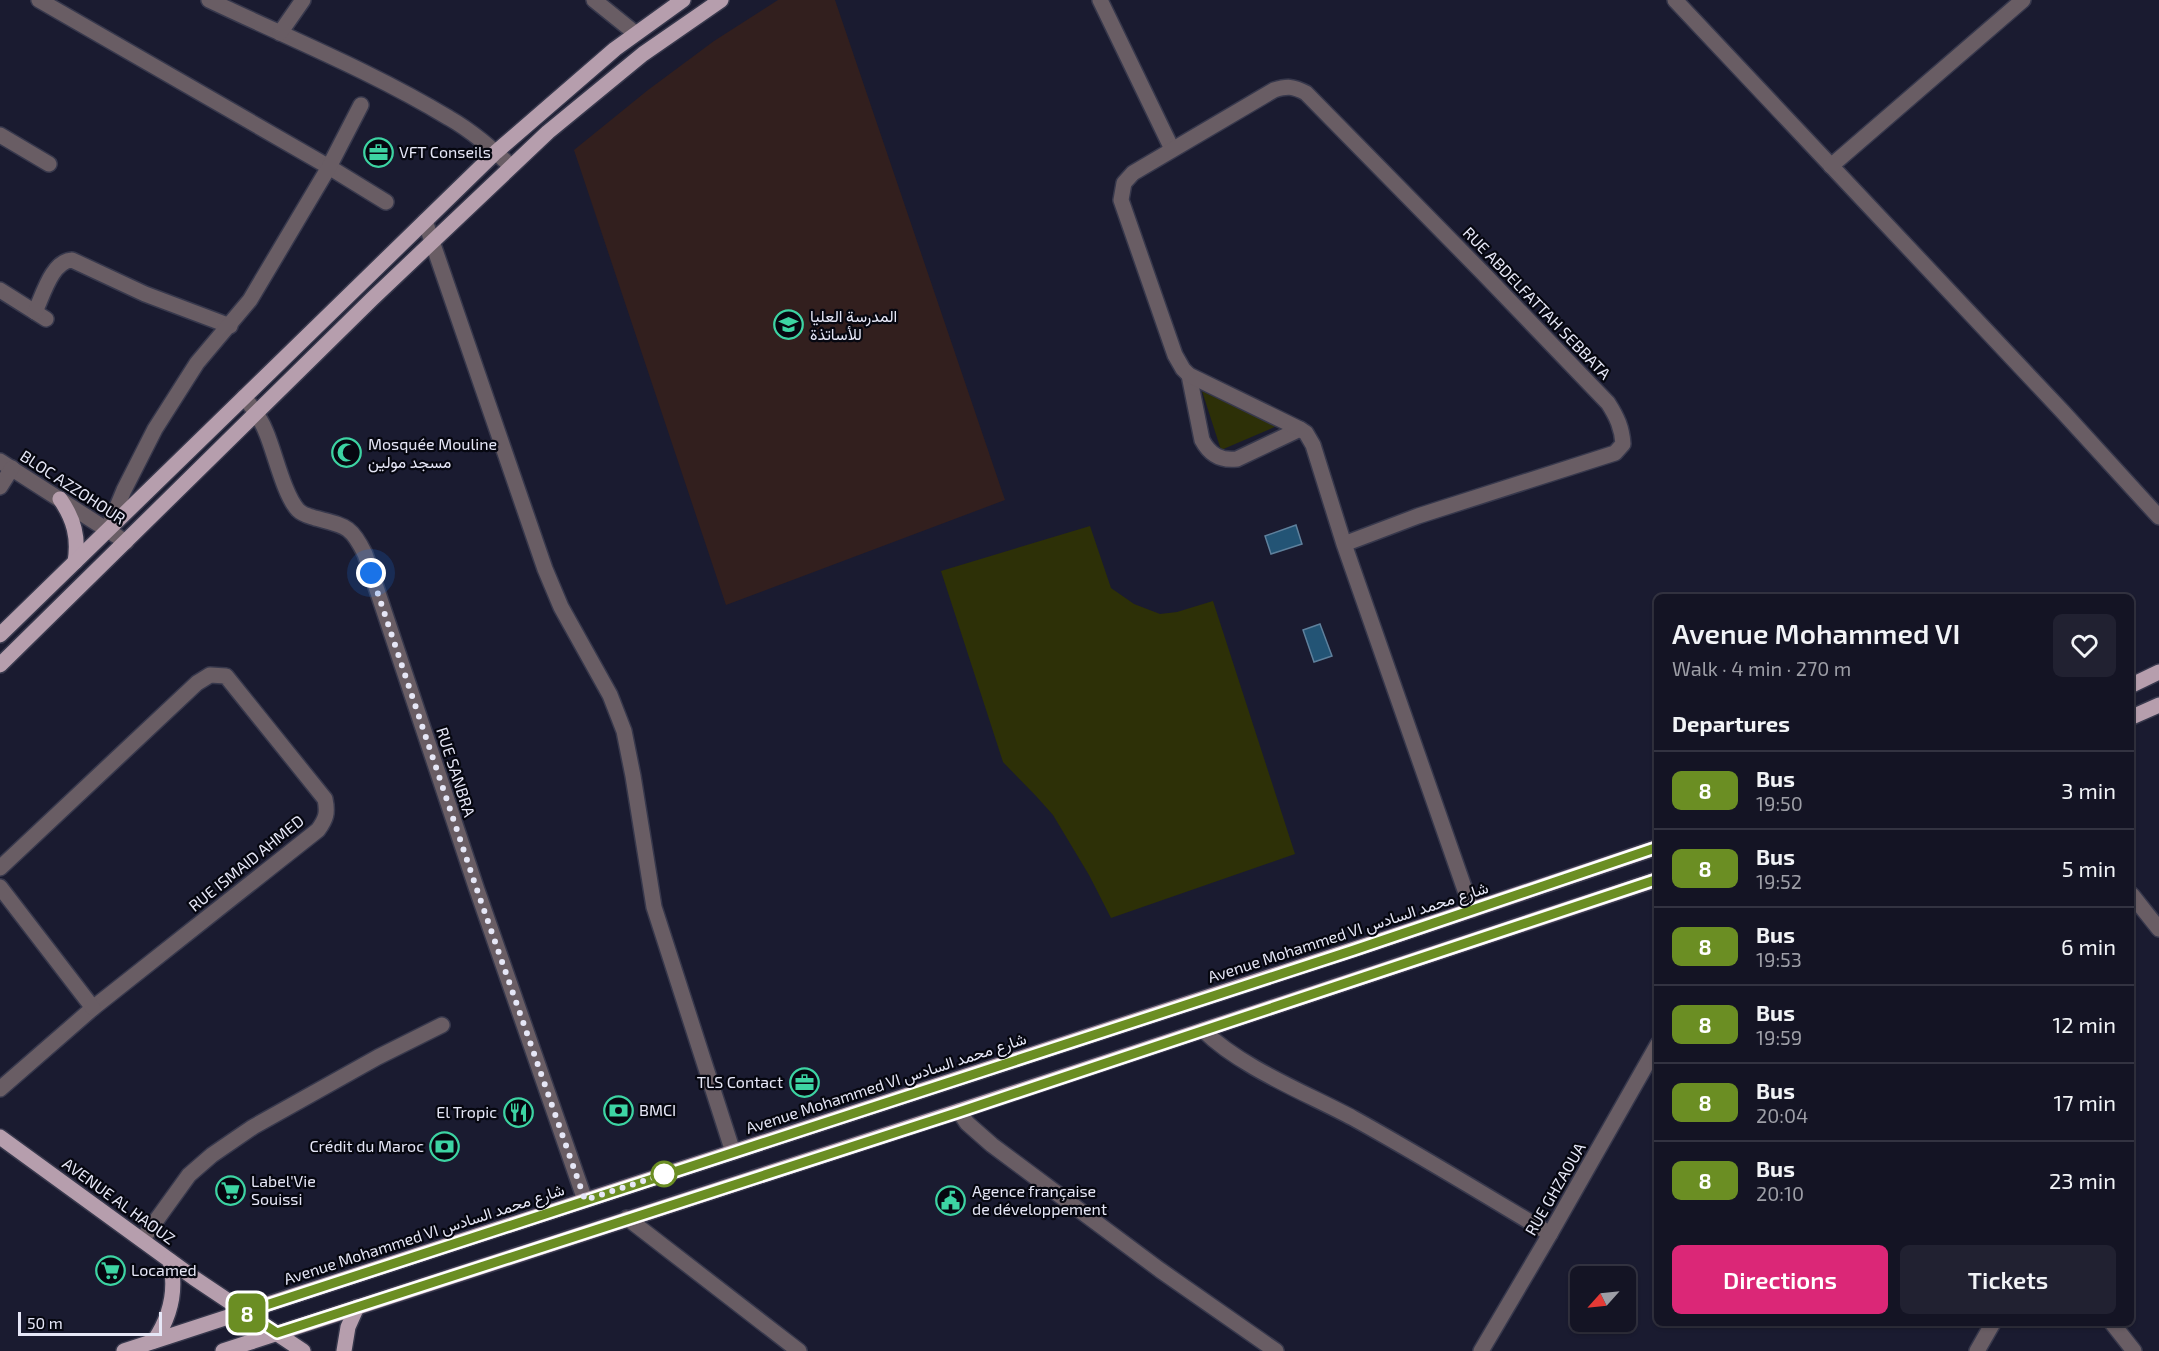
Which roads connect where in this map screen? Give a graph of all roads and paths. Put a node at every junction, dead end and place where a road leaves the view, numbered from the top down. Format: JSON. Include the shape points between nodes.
{"nodes":[{"id":1,"x":39,"y":0,"type":"edge"},
{"id":2,"x":209,"y":0,"type":"edge"},
{"id":3,"x":303,"y":0,"type":"edge"},
{"id":4,"x":594,"y":0,"type":"edge"},
{"id":5,"x":683,"y":0,"type":"edge"},
{"id":6,"x":721,"y":0,"type":"edge"},
{"id":7,"x":1100,"y":0,"type":"edge"},
{"id":8,"x":1675,"y":0,"type":"edge"},
{"id":9,"x":2023,"y":0,"type":"edge"},
{"id":10,"x":280,"y":33,"type":"junction"},
{"id":11,"x":635,"y":33,"type":"junction"},
{"id":12,"x":361,"y":105,"type":"dead end"},
{"id":13,"x":0,"y":135,"type":"edge"},
{"id":14,"x":1172,"y":149,"type":"junction"},
{"id":15,"x":496,"y":152,"type":"junction"},
{"id":16,"x":49,"y":164,"type":"dead end"},
{"id":17,"x":511,"y":166,"type":"junction"},
{"id":18,"x":1831,"y":166,"type":"junction"},
{"id":19,"x":328,"y":167,"type":"junction"},
{"id":20,"x":386,"y":202,"type":"dead end"},
{"id":21,"x":425,"y":221,"type":"junction"},
{"id":22,"x":432,"y":241,"type":"junction"},
{"id":23,"x":0,"y":290,"type":"edge"},
{"id":24,"x":230,"y":326,"type":"junction"},
{"id":25,"x":1189,"y":375,"type":"junction"},
{"id":26,"x":244,"y":397,"type":"junction"},
{"id":27,"x":257,"y":413,"type":"junction"},
{"id":28,"x":1300,"y":429,"type":"junction"},
{"id":29,"x":6,"y":465,"type":"edge"},
{"id":30,"x":0,"y":487,"type":"edge"},
{"id":31,"x":60,"y":500,"type":"junction"},
{"id":32,"x":2159,"y":516,"type":"edge"},
{"id":33,"x":107,"y":531,"type":"junction"},
{"id":34,"x":126,"y":542,"type":"junction"},
{"id":35,"x":1344,"y":544,"type":"junction"},
{"id":36,"x":75,"y":562,"type":"junction"},
{"id":37,"x":0,"y":635,"type":"edge"},
{"id":38,"x":0,"y":665,"type":"edge"},
{"id":39,"x":2159,"y":672,"type":"edge"},
{"id":40,"x":2134,"y":684,"type":"edge"},
{"id":41,"x":2159,"y":705,"type":"edge"},
{"id":42,"x":2134,"y":716,"type":"edge"},
{"id":43,"x":1654,"y":848,"type":"edge"},
{"id":44,"x":0,"y":868,"type":"edge"},
{"id":45,"x":1654,"y":880,"type":"edge"},
{"id":46,"x":0,"y":887,"type":"edge"},
{"id":47,"x":2134,"y":898,"type":"edge"},
{"id":48,"x":1472,"y":910,"type":"junction"},
{"id":49,"x":2159,"y":929,"type":"edge"},
{"id":50,"x":93,"y":1008,"type":"junction"},
{"id":51,"x":442,"y":1025,"type":"dead end"},
{"id":52,"x":1203,"y":1030,"type":"junction"},
{"id":53,"x":1654,"y":1051,"type":"edge"},
{"id":54,"x":0,"y":1089,"type":"edge"},
{"id":55,"x":959,"y":1112,"type":"junction"},
{"id":56,"x":0,"y":1137,"type":"edge"},
{"id":57,"x":733,"y":1152,"type":"junction"},
{"id":58,"x":585,"y":1200,"type":"junction"},
{"id":59,"x":627,"y":1218,"type":"junction"},
{"id":60,"x":1550,"y":1234,"type":"junction"},
{"id":61,"x":142,"y":1240,"type":"junction"},
{"id":62,"x":170,"y":1261,"type":"junction"},
{"id":63,"x":357,"y":1307,"type":"junction"},
{"id":64,"x":245,"y":1312,"type":"junction"},
{"id":65,"x":1991,"y":1326,"type":"edge"},
{"id":66,"x":2114,"y":1326,"type":"edge"},
{"id":67,"x":277,"y":1333,"type":"junction"},
{"id":68,"x":154,"y":1341,"type":"junction"},
{"id":69,"x":124,"y":1351,"type":"edge"},
{"id":70,"x":222,"y":1351,"type":"edge"},
{"id":71,"x":303,"y":1351,"type":"edge"},
{"id":72,"x":344,"y":1351,"type":"edge"},
{"id":73,"x":799,"y":1351,"type":"edge"},
{"id":74,"x":1276,"y":1351,"type":"edge"},
{"id":75,"x":1481,"y":1351,"type":"edge"},
{"id":76,"x":1977,"y":1351,"type":"edge"},
{"id":77,"x":2134,"y":1351,"type":"edge"}],
"edges":[{"from":1,"to":19,"type":"street"},
{"from":2,"to":10,"type":"street"},
{"from":3,"to":10,"type":"street"},
{"from":4,"to":11,"type":"street"},
{"from":5,"to":11,"type":"main road"},
{"from":6,"to":17,"type":"main road","via":[[599,88]]},
{"from":7,"to":14,"type":"street"},
{"from":8,"to":18,"type":"street"},
{"from":9,"to":18,"type":"street"},
{"from":10,"to":15,"type":"street","via":[[450,118]]},
{"from":11,"to":15,"type":"main road"},
{"from":12,"to":19,"type":"street"},
{"from":13,"to":16,"type":"street"},
{"from":14,"to":25,"type":"street","name":"RUE ABDELFATTAH SEBBATA","via":[[1133,173],[1124,183],[1121,200],[1175,355]]},
{"from":14,"to":35,"type":"street","name":"RUE ABDELFATTAH SEBBATA","via":[[1274,90],[1287,86],[1306,93],[1608,403],[1618,419],[1623,444],[1615,453]]},
{"from":15,"to":17,"type":"street"},
{"from":15,"to":21,"type":"main road"},
{"from":17,"to":22,"type":"main road"},
{"from":18,"to":32,"type":"street"},
{"from":19,"to":20,"type":"street"},
{"from":19,"to":24,"type":"street","via":[[250,300]]},
{"from":21,"to":22,"type":"street"},
{"from":21,"to":26,"type":"main road"},
{"from":22,"to":27,"type":"main road"},
{"from":22,"to":57,"type":"street","via":[[545,569],[561,607],[610,695],[624,731],[654,907]]},
{"from":23,"to":24,"type":"street","via":[[40,315],[57,266],[72,260],[145,294]]},
{"from":24,"to":33,"type":"street","via":[[197,363],[155,429]]},
{"from":25,"to":28,"type":"street"},
{"from":25,"to":28,"type":"street","via":[[1202,440],[1216,456],[1237,459]]},
{"from":26,"to":27,"type":"street","name":"RUE SANBRA"},
{"from":26,"to":33,"type":"main road"},
{"from":27,"to":34,"type":"main road"},
{"from":27,"to":58,"type":"street","name":"RUE SANBRA","via":[[298,510],[345,526],[365,554]]},
{"from":28,"to":35,"type":"street","via":[[1313,446]]},
{"from":29,"to":30,"type":"street"},
{"from":29,"to":31,"type":"street","name":"BLOC AZZOHOUR"},
{"from":31,"to":33,"type":"street","name":"BLOC AZZOHOUR"},
{"from":31,"to":36,"type":"main road","via":[[75,530]]},
{"from":33,"to":34,"type":"street","name":"BLOC AZZOHOUR"},
{"from":33,"to":36,"type":"main road"},
{"from":34,"to":38,"type":"main road"},
{"from":35,"to":48,"type":"street"},
{"from":36,"to":37,"type":"main road"},
{"from":39,"to":40,"type":"main road"},
{"from":41,"to":42,"type":"main road"},
{"from":43,"to":48,"type":"main road","name":"Avenue Mohammed VI شارع محمد السادس"},
{"from":44,"to":50,"type":"street","name":"RUE ISMAID AHMED","via":[[210,675],[226,676],[325,799],[326,819],[318,830]]},
{"from":45,"to":52,"type":"main road"},
{"from":46,"to":50,"type":"street"},
{"from":47,"to":49,"type":"street"},
{"from":48,"to":57,"type":"main road","name":"Avenue Mohammed VI شارع محمد السادس"},
{"from":50,"to":54,"type":"street","name":"RUE ISMAID AHMED"},
{"from":51,"to":61,"type":"street","via":[[253,1127],[212,1155],[189,1175]]},
{"from":52,"to":55,"type":"main road"},
{"from":52,"to":60,"type":"street","via":[[1240,1059],[1354,1119]]},
{"from":53,"to":60,"type":"street","name":"RUE GHZAOUA"},
{"from":55,"to":59,"type":"main road"},
{"from":55,"to":74,"type":"street","via":[[992,1145]]},
{"from":56,"to":61,"type":"main road","name":"AVENUE AL HAOUZ"},
{"from":57,"to":58,"type":"main road","name":"Avenue Mohammed VI شارع محمد السادس"},
{"from":58,"to":64,"type":"main road","name":"Avenue Mohammed VI شارع محمد السادس"},
{"from":59,"to":63,"type":"main road"},
{"from":59,"to":73,"type":"street"},
{"from":60,"to":75,"type":"street","name":"RUE GHZAOUA"},
{"from":61,"to":62,"type":"main road","name":"AVENUE AL HAOUZ"},
{"from":62,"to":64,"type":"main road","name":"AVENUE AL HAOUZ"},
{"from":62,"to":68,"type":"main road","via":[[171,1306]]},
{"from":63,"to":67,"type":"main road"},
{"from":63,"to":72,"type":"main road"},
{"from":64,"to":67,"type":"main road","name":"AVENUE AL HAOUZ"},
{"from":64,"to":68,"type":"main road","name":"Avenue Mohammed VI شارع محمد السادس"},
{"from":65,"to":76,"type":"street"},
{"from":66,"to":77,"type":"street"},
{"from":67,"to":70,"type":"main road"},
{"from":67,"to":71,"type":"main road","name":"AVENUE AL HAOUZ"},
{"from":68,"to":69,"type":"main road","name":"Avenue Mohammed VI شارع محمد السادس"}]}
